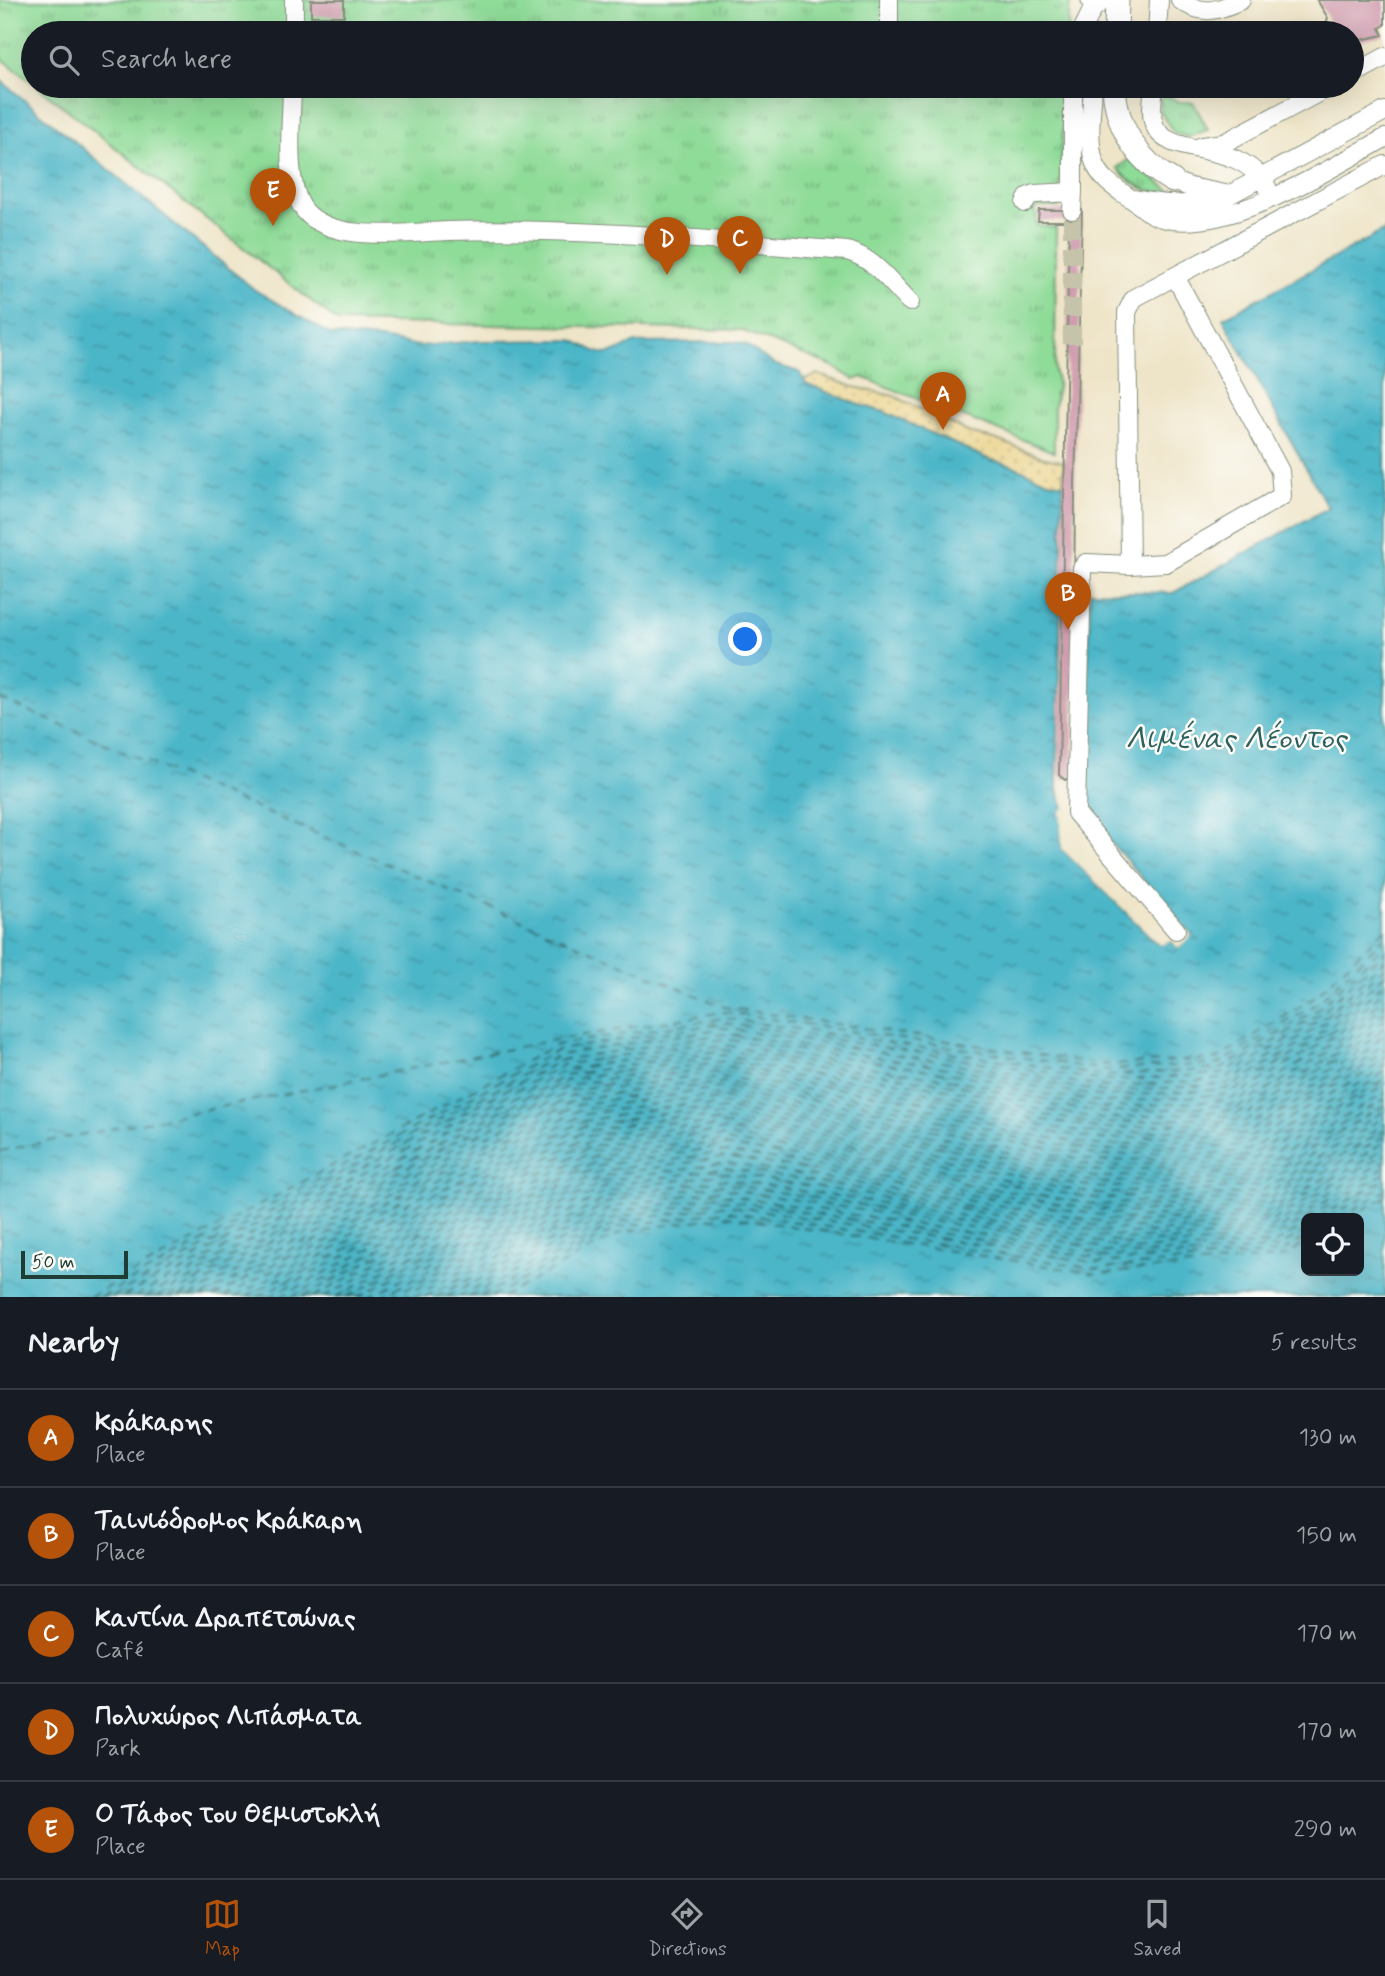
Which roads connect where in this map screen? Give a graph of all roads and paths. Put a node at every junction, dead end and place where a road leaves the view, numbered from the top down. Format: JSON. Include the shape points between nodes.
{"nodes":[{"id":1,"x":294,"y":0,"type":"edge"},
{"id":2,"x":889,"y":0,"type":"edge"},
{"id":3,"x":1159,"y":0,"type":"edge"},
{"id":4,"x":1180,"y":0,"type":"edge"},
{"id":5,"x":1241,"y":0,"type":"edge"},
{"id":6,"x":1100,"y":1,"type":"edge"},
{"id":7,"x":293,"y":21,"type":"edge"},
{"id":8,"x":889,"y":21,"type":"edge"},
{"id":9,"x":1089,"y":21,"type":"edge"},
{"id":10,"x":1096,"y":21,"type":"edge"},
{"id":11,"x":1110,"y":21,"type":"edge"},
{"id":12,"x":1158,"y":21,"type":"edge"},
{"id":13,"x":1385,"y":57,"type":"edge"},
{"id":14,"x":1364,"y":68,"type":"edge"},
{"id":15,"x":292,"y":98,"type":"edge"},
{"id":16,"x":1073,"y":98,"type":"edge"},
{"id":17,"x":1092,"y":98,"type":"edge"},
{"id":18,"x":1116,"y":98,"type":"edge"},
{"id":19,"x":1153,"y":98,"type":"edge"},
{"id":20,"x":1308,"y":98,"type":"edge"},
{"id":21,"x":1385,"y":111,"type":"edge"},
{"id":22,"x":1385,"y":138,"type":"edge"},
{"id":23,"x":1192,"y":146,"type":"junction"},
{"id":24,"x":1385,"y":165,"type":"edge"},
{"id":25,"x":1262,"y":177,"type":"junction"},
{"id":26,"x":1173,"y":181,"type":"joint"},
{"id":27,"x":1229,"y":195,"type":"junction"},
{"id":28,"x":1273,"y":197,"type":"junction"},
{"id":29,"x":1131,"y":199,"type":"junction"},
{"id":30,"x":1025,"y":203,"type":"dead end"},
{"id":31,"x":1286,"y":219,"type":"junction"},
{"id":32,"x":1176,"y":278,"type":"junction"},
{"id":33,"x":910,"y":302,"type":"dead end"},
{"id":34,"x":1130,"y":565,"type":"junction"},
{"id":35,"x":1176,"y":930,"type":"dead end"}],
"edges":[{"from":1,"to":7,"type":"street"},
{"from":2,"to":8,"type":"street"},
{"from":3,"to":12,"type":"street"},
{"from":4,"to":5,"type":"street","via":[[1199,11],[1221,10]]},
{"from":6,"to":9,"type":"street"},
{"from":6,"to":10,"type":"street"},
{"from":6,"to":11,"type":"main road"},
{"from":13,"to":14,"type":"street"},
{"from":15,"to":33,"type":"street","via":[[291,166],[298,199],[304,210],[334,229],[366,233],[589,231],[847,251],[871,262]]},
{"from":16,"to":30,"type":"street","via":[[1072,201],[1035,194]]},
{"from":17,"to":29,"type":"street","via":[[1094,160],[1107,182]]},
{"from":18,"to":26,"type":"main road","via":[[1119,119],[1138,153]]},
{"from":19,"to":23,"type":"street","via":[[1152,121],[1157,131],[1174,144]]},
{"from":20,"to":23,"type":"street","via":[[1224,143]]},
{"from":21,"to":25,"type":"street"},
{"from":22,"to":28,"type":"street"},
{"from":23,"to":25,"type":"street","via":[[1239,159]]},
{"from":24,"to":31,"type":"street"},
{"from":25,"to":27,"type":"street"},
{"from":25,"to":28,"type":"street"},
{"from":26,"to":27,"type":"street"},
{"from":27,"to":29,"type":"street","via":[[1185,205]]},
{"from":28,"to":29,"type":"street","via":[[1236,212],[1184,220],[1156,217]]},
{"from":28,"to":31,"type":"street"},
{"from":31,"to":32,"type":"street"},
{"from":32,"to":34,"type":"street","via":[[1134,298],[1127,312]]},
{"from":32,"to":34,"type":"street","via":[[1280,471],[1282,496],[1166,563]]},
{"from":34,"to":35,"type":"street","via":[[1092,562],[1082,568],[1076,813]]}]}
